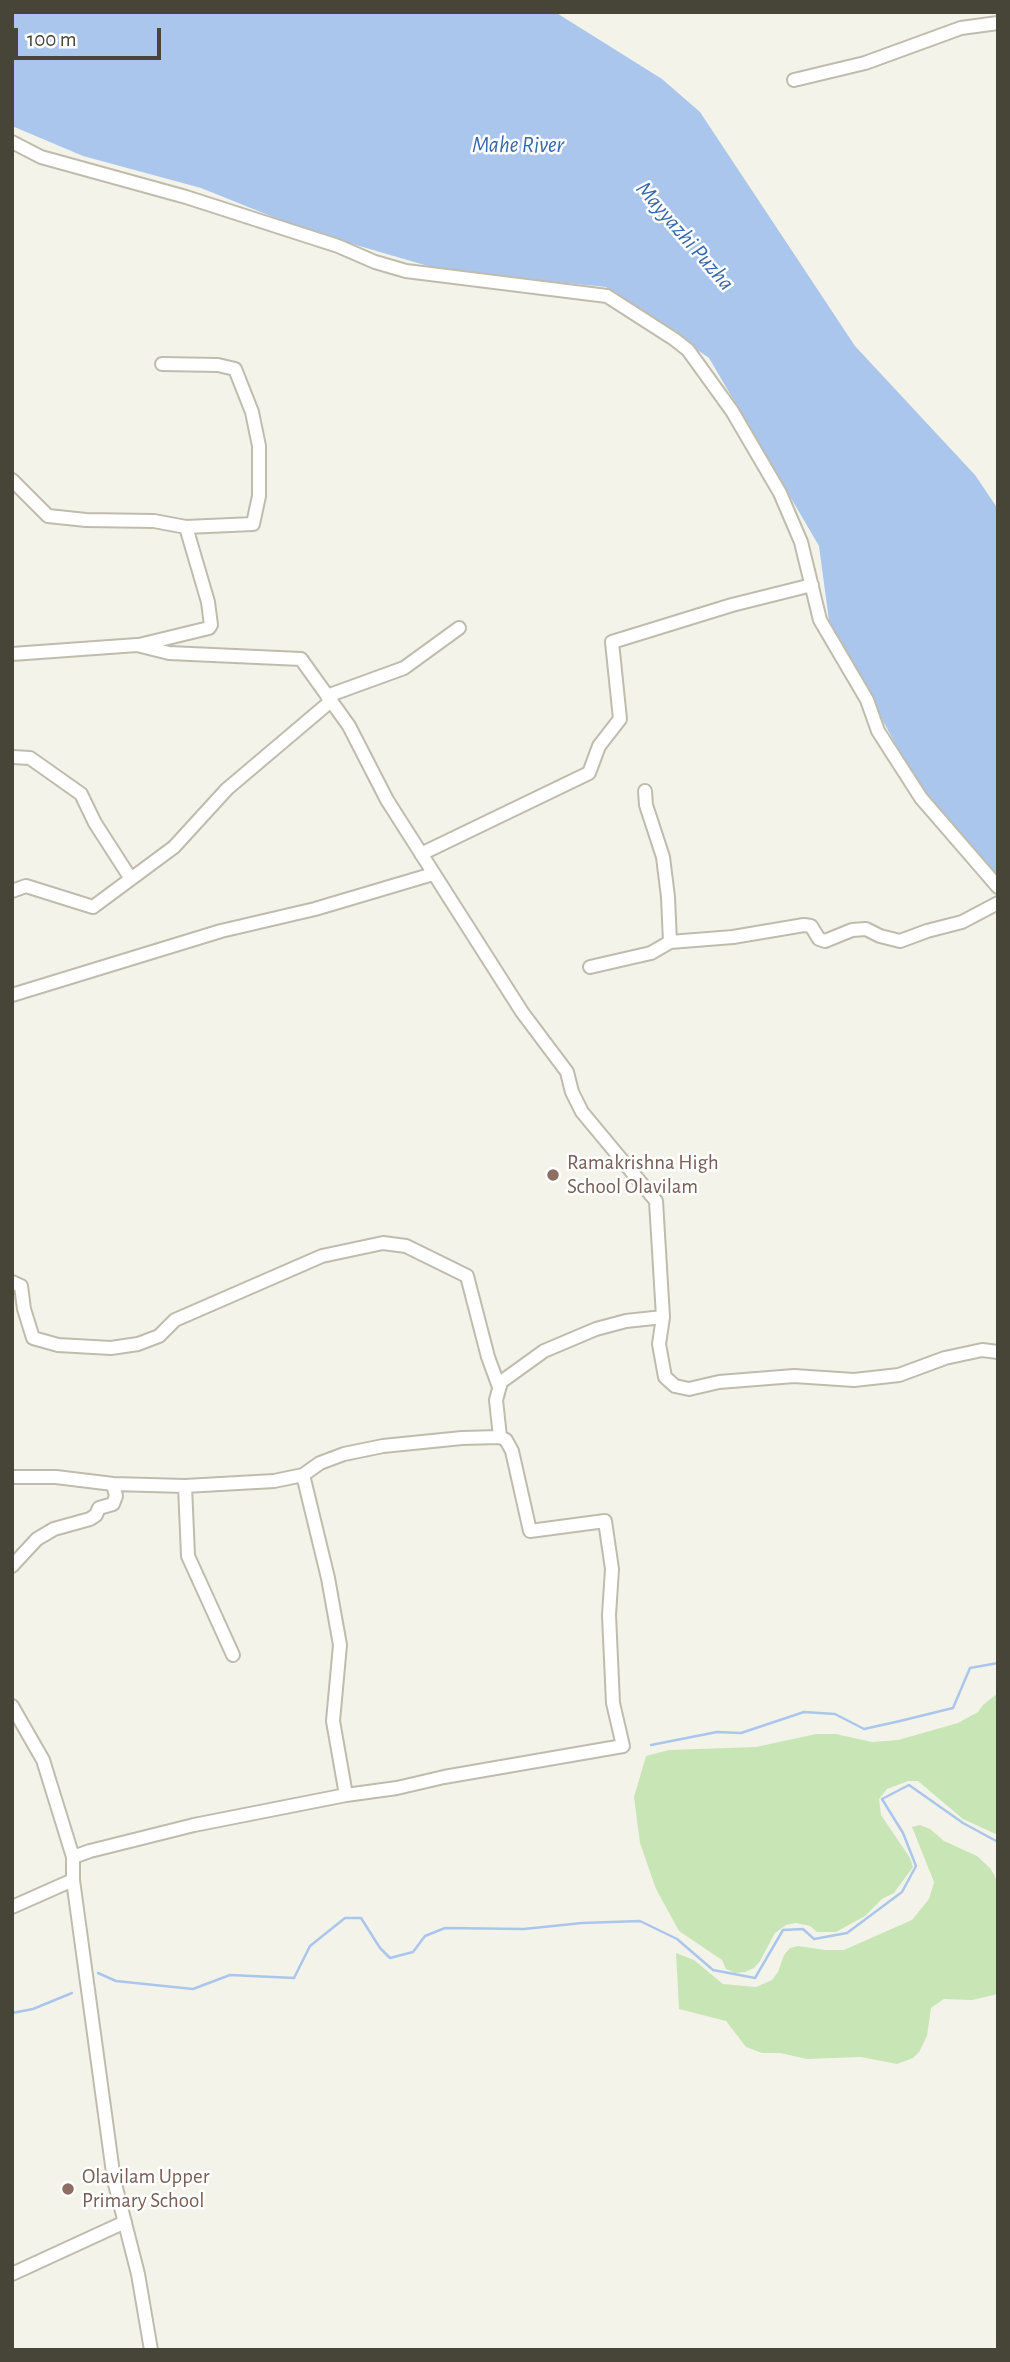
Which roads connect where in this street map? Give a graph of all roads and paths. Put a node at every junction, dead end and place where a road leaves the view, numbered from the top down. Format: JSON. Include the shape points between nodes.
{"nodes":[{"id":1,"x":998,"y":23,"type":"edge"},
{"id":2,"x":794,"y":80,"type":"dead end"},
{"id":3,"x":12,"y":142,"type":"edge"},
{"id":4,"x":162,"y":364,"type":"dead end"},
{"id":5,"x":12,"y":480,"type":"edge"},
{"id":6,"x":186,"y":527,"type":"junction"},
{"id":7,"x":812,"y":585,"type":"junction"},
{"id":8,"x":459,"y":628,"type":"dead end"},
{"id":9,"x":136,"y":645,"type":"junction"},
{"id":10,"x":12,"y":654,"type":"edge"},
{"id":11,"x":329,"y":698,"type":"junction"},
{"id":12,"x":12,"y":757,"type":"edge"},
{"id":13,"x":645,"y":791,"type":"dead end"},
{"id":14,"x":421,"y":854,"type":"junction"},
{"id":15,"x":433,"y":874,"type":"junction"},
{"id":16,"x":131,"y":878,"type":"junction"},
{"id":17,"x":998,"y":887,"type":"edge"},
{"id":18,"x":12,"y":891,"type":"edge"},
{"id":19,"x":998,"y":903,"type":"edge"},
{"id":20,"x":670,"y":942,"type":"junction"},
{"id":21,"x":590,"y":967,"type":"dead end"},
{"id":22,"x":12,"y":995,"type":"edge"},
{"id":23,"x":12,"y":1282,"type":"edge"},
{"id":24,"x":663,"y":1317,"type":"junction"},
{"id":25,"x":998,"y":1352,"type":"edge"},
{"id":26,"x":499,"y":1387,"type":"junction"},
{"id":27,"x":500,"y":1437,"type":"junction"},
{"id":28,"x":303,"y":1475,"type":"junction"},
{"id":29,"x":12,"y":1477,"type":"edge"},
{"id":30,"x":113,"y":1484,"type":"junction"},
{"id":31,"x":185,"y":1486,"type":"junction"},
{"id":32,"x":12,"y":1566,"type":"edge"},
{"id":33,"x":233,"y":1654,"type":"dead end"},
{"id":34,"x":12,"y":1706,"type":"edge"},
{"id":35,"x":346,"y":1795,"type":"junction"},
{"id":36,"x":73,"y":1857,"type":"junction"},
{"id":37,"x":73,"y":1880,"type":"junction"},
{"id":38,"x":12,"y":1907,"type":"edge"},
{"id":39,"x":125,"y":2222,"type":"junction"},
{"id":40,"x":12,"y":2273,"type":"edge"},
{"id":41,"x":151,"y":2350,"type":"edge"}],
"edges":[{"from":1,"to":2,"type":"street","via":[[961,28],[865,63]]},
{"from":3,"to":7,"type":"street","via":[[41,157],[186,197],[406,271],[607,296],[688,350],[733,411],[780,493],[801,541]]},
{"from":4,"to":6,"type":"street","via":[[235,369],[250,405],[259,446],[259,496],[253,524]]},
{"from":5,"to":6,"type":"street","via":[[48,516]]},
{"from":6,"to":9,"type":"street","via":[[211,625]]},
{"from":7,"to":14,"type":"street","via":[[612,642],[620,719],[599,746],[589,773]]},
{"from":7,"to":17,"type":"street","via":[[820,620],[867,701],[878,731],[921,798]]},
{"from":8,"to":11,"type":"street","via":[[404,667]]},
{"from":9,"to":10,"type":"street"},
{"from":9,"to":11,"type":"street","via":[[169,653],[301,659]]},
{"from":11,"to":14,"type":"street"},
{"from":11,"to":16,"type":"street","via":[[227,789],[174,847]]},
{"from":12,"to":16,"type":"street","via":[[30,758],[81,794]]},
{"from":13,"to":20,"type":"street","via":[[663,857]]},
{"from":14,"to":15,"type":"street"},
{"from":15,"to":22,"type":"street","via":[[221,931]]},
{"from":15,"to":24,"type":"street","via":[[522,1012],[567,1072],[582,1112],[656,1201]]},
{"from":16,"to":18,"type":"street","via":[[93,907],[26,886]]},
{"from":19,"to":20,"type":"street","via":[[962,922],[900,941],[866,929],[825,941],[804,925]]},
{"from":20,"to":21,"type":"street","via":[[652,953]]},
{"from":23,"to":26,"type":"street","via":[[21,1286],[33,1338],[58,1345],[111,1348],[159,1336],[175,1320],[322,1256],[383,1243],[406,1246],[467,1276]]},
{"from":24,"to":25,"type":"street","via":[[659,1344],[665,1377],[675,1387],[689,1389],[794,1376],[854,1380],[899,1375],[945,1358],[982,1350]]},
{"from":24,"to":26,"type":"street","via":[[596,1329],[544,1350]]},
{"from":26,"to":27,"type":"street"},
{"from":27,"to":28,"type":"street","via":[[383,1446],[344,1454]]},
{"from":27,"to":35,"type":"street","via":[[512,1451],[530,1531],[605,1521],[612,1569],[613,1703],[623,1746]]},
{"from":28,"to":31,"type":"street"},
{"from":28,"to":35,"type":"street","via":[[341,1645],[332,1721]]},
{"from":29,"to":30,"type":"street"},
{"from":30,"to":31,"type":"street"},
{"from":30,"to":32,"type":"street","via":[[113,1504],[99,1508],[90,1519],[37,1539]]},
{"from":31,"to":33,"type":"street","via":[[188,1556]]},
{"from":34,"to":36,"type":"street","via":[[43,1760]]},
{"from":35,"to":36,"type":"street","via":[[194,1825]]},
{"from":36,"to":37,"type":"street"},
{"from":37,"to":38,"type":"street"},
{"from":37,"to":39,"type":"street","via":[[114,2180]]},
{"from":39,"to":40,"type":"street"},
{"from":39,"to":41,"type":"street"}]}
